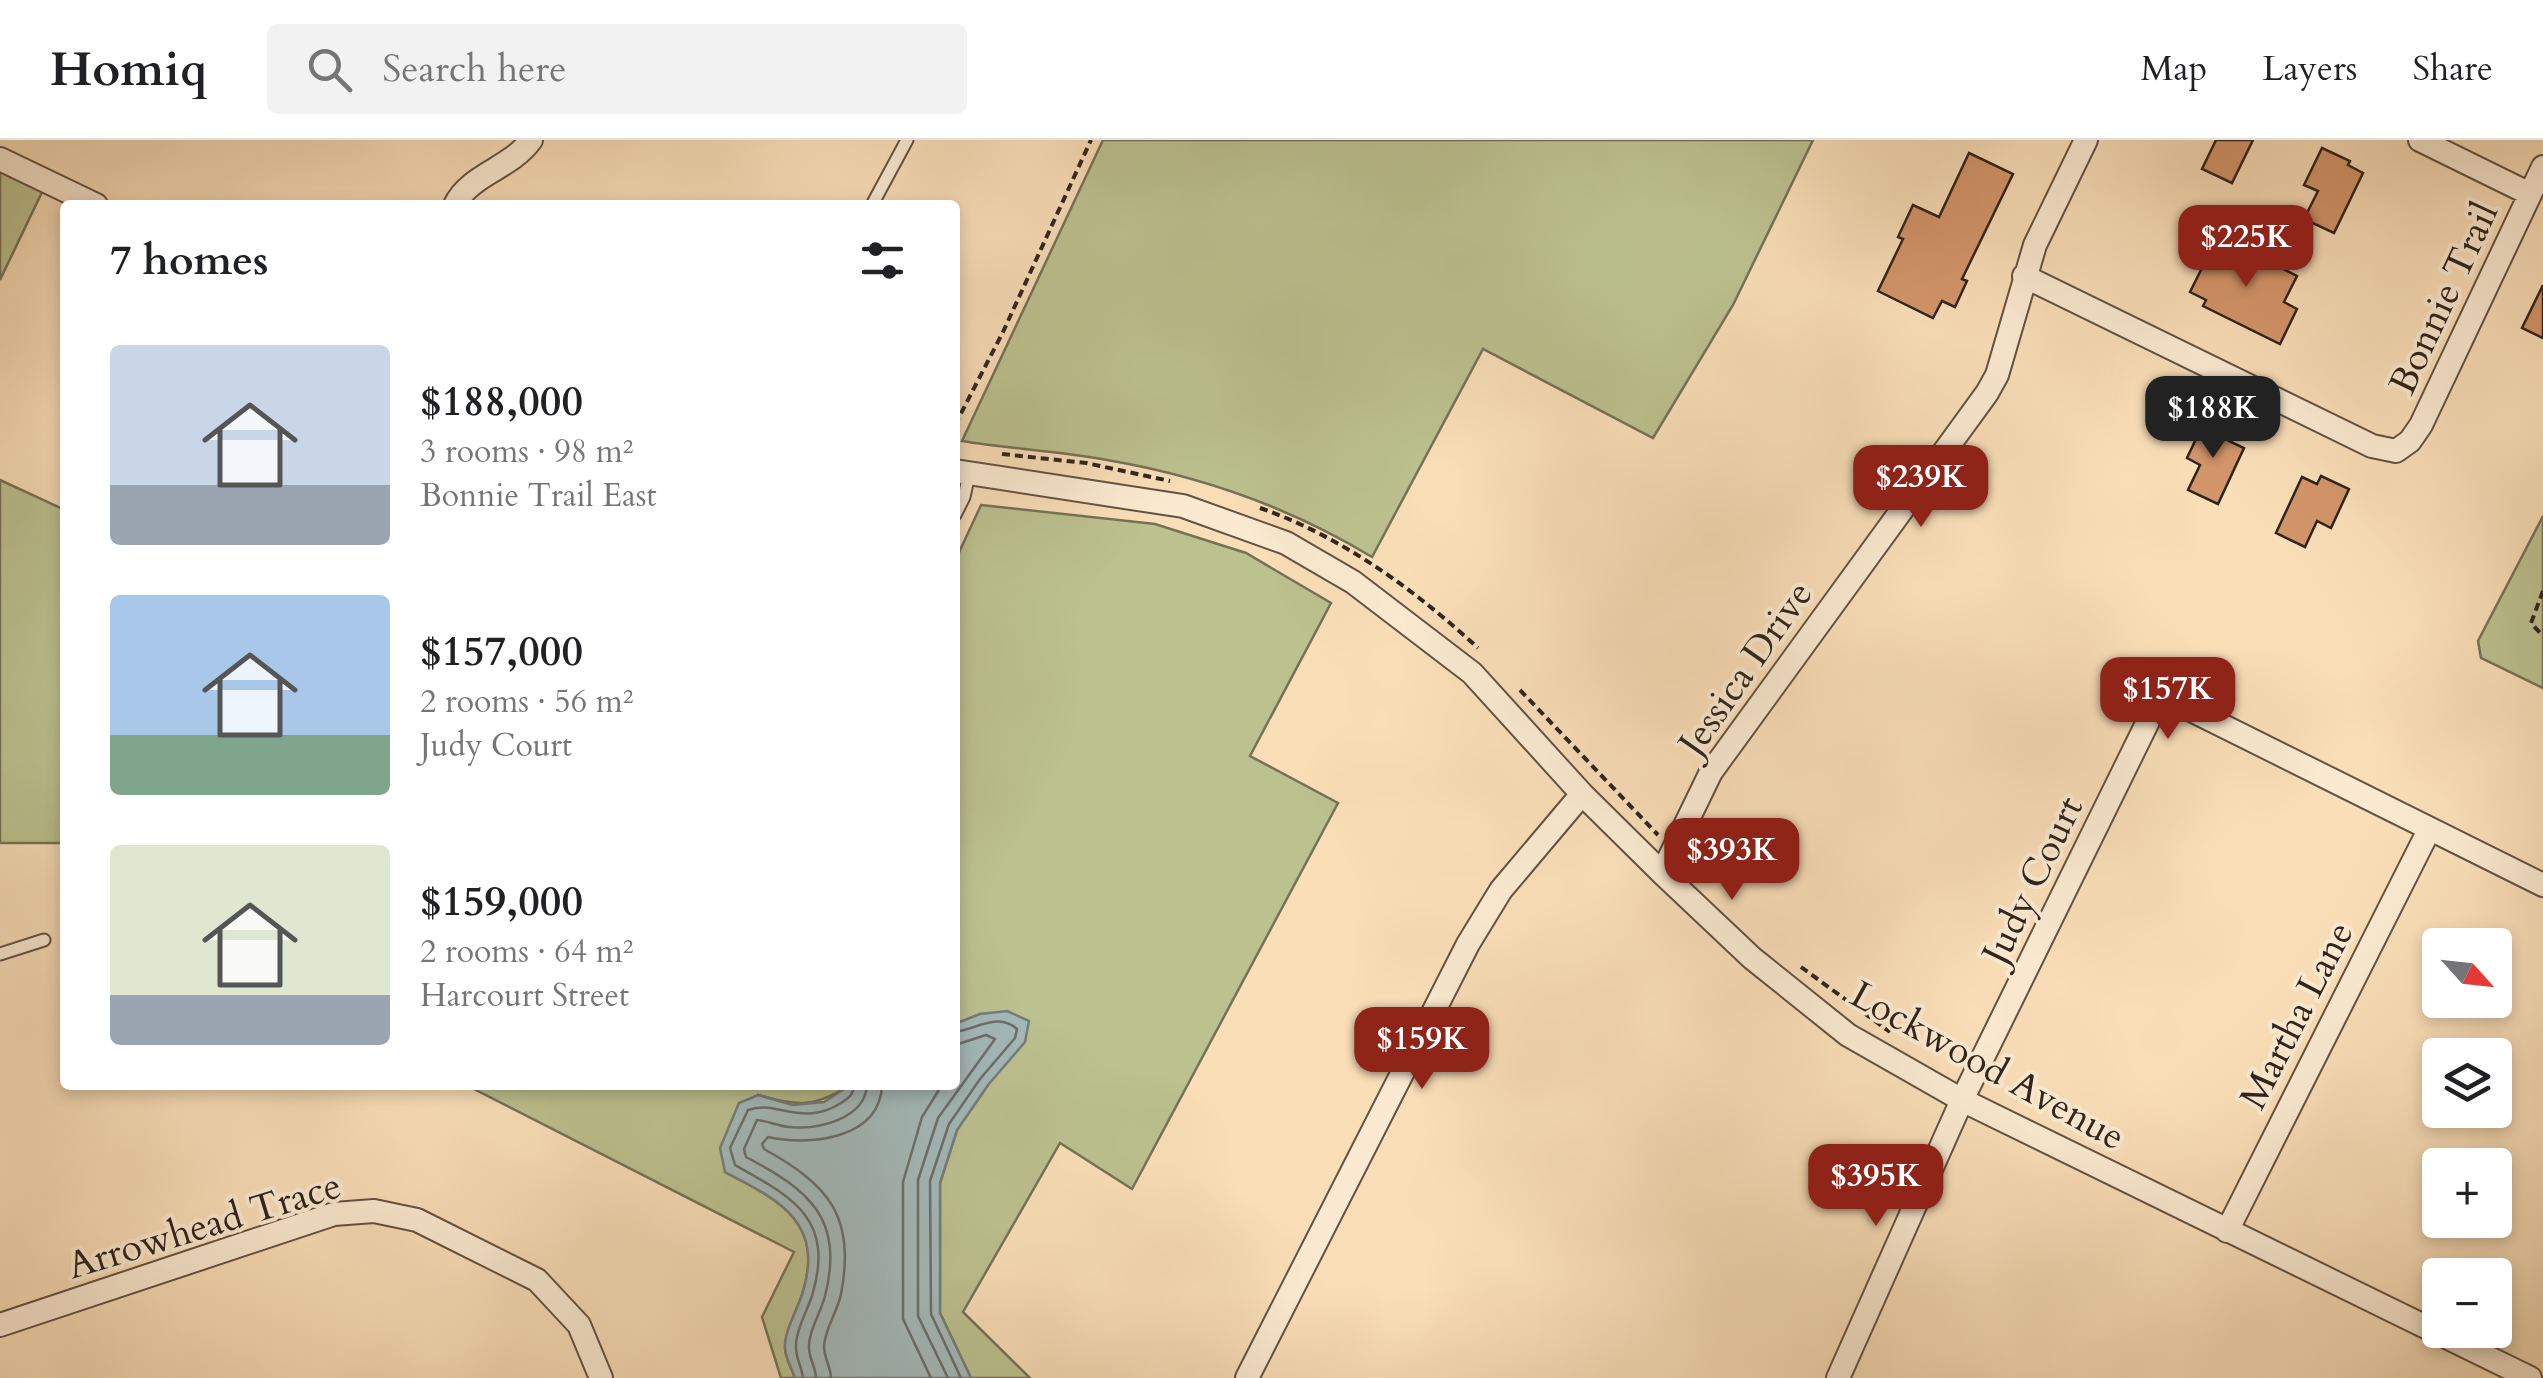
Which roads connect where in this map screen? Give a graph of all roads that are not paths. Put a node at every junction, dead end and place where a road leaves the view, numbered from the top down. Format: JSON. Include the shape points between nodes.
{"nodes":[{"id":1,"x":530,"y":140,"type":"edge"},
{"id":2,"x":907,"y":140,"type":"edge"},
{"id":3,"x":2086,"y":140,"type":"edge"},
{"id":4,"x":2420,"y":140,"type":"edge"},
{"id":5,"x":0,"y":159,"type":"edge"},
{"id":6,"x":2543,"y":168,"type":"edge"},
{"id":7,"x":2530,"y":194,"type":"junction"},
{"id":8,"x":86,"y":200,"type":"edge"},
{"id":9,"x":457,"y":200,"type":"edge"},
{"id":10,"x":875,"y":200,"type":"edge"},
{"id":11,"x":2024,"y":276,"type":"junction"},
{"id":12,"x":962,"y":472,"type":"edge"},
{"id":13,"x":960,"y":505,"type":"edge"},
{"id":14,"x":1582,"y":794,"type":"junction"},
{"id":15,"x":2429,"y":830,"type":"junction"},
{"id":16,"x":1662,"y":873,"type":"junction"},
{"id":17,"x":2543,"y":885,"type":"edge"},
{"id":18,"x":44,"y":940,"type":"dead end"},
{"id":19,"x":0,"y":954,"type":"edge"},
{"id":20,"x":1962,"y":1100,"type":"junction"},
{"id":21,"x":2227,"y":1232,"type":"junction"},
{"id":22,"x":0,"y":1326,"type":"edge"},
{"id":23,"x":601,"y":1378,"type":"edge"},
{"id":24,"x":1247,"y":1378,"type":"edge"},
{"id":25,"x":1838,"y":1378,"type":"edge"},
{"id":26,"x":2529,"y":1378,"type":"edge"}],
"edges":[{"from":1,"to":9,"type":"street"},
{"from":2,"to":10,"type":"lane"},
{"from":3,"to":11,"type":"street","name":"Jessica Drive"},
{"from":4,"to":7,"type":"street"},
{"from":5,"to":8,"type":"street"},
{"from":6,"to":7,"type":"street","name":"Bonnie Trail"},
{"from":7,"to":11,"type":"street","name":"Bonnie Trail","via":[[2421,425],[2396,450],[2372,446]]},
{"from":11,"to":16,"type":"street","name":"Jessica Drive","via":[[1987,393],[1711,772]]},
{"from":12,"to":13,"type":"lane"},
{"from":12,"to":14,"type":"street","name":"Lockwood Avenue","via":[[1183,506],[1286,543],[1353,582],[1472,674]]},
{"from":14,"to":16,"type":"street","name":"Lockwood Avenue"},
{"from":14,"to":24,"type":"street","via":[[1501,890],[1468,944]]},
{"from":15,"to":17,"type":"street","name":"Judy Court"},
{"from":15,"to":20,"type":"street","name":"Judy Court","via":[[2161,696]]},
{"from":15,"to":21,"type":"street","name":"Martha Lane"},
{"from":16,"to":20,"type":"street","name":"Lockwood Avenue","via":[[1752,958],[1848,1034]]},
{"from":18,"to":19,"type":"lane"},
{"from":20,"to":21,"type":"street","name":"Lockwood Avenue"},
{"from":20,"to":25,"type":"street"},
{"from":21,"to":26,"type":"street","name":"Lockwood Avenue"},
{"from":22,"to":23,"type":"street","name":"Arrowhead Trace","via":[[334,1214],[374,1211],[417,1220],[538,1280],[579,1325]]}]}
